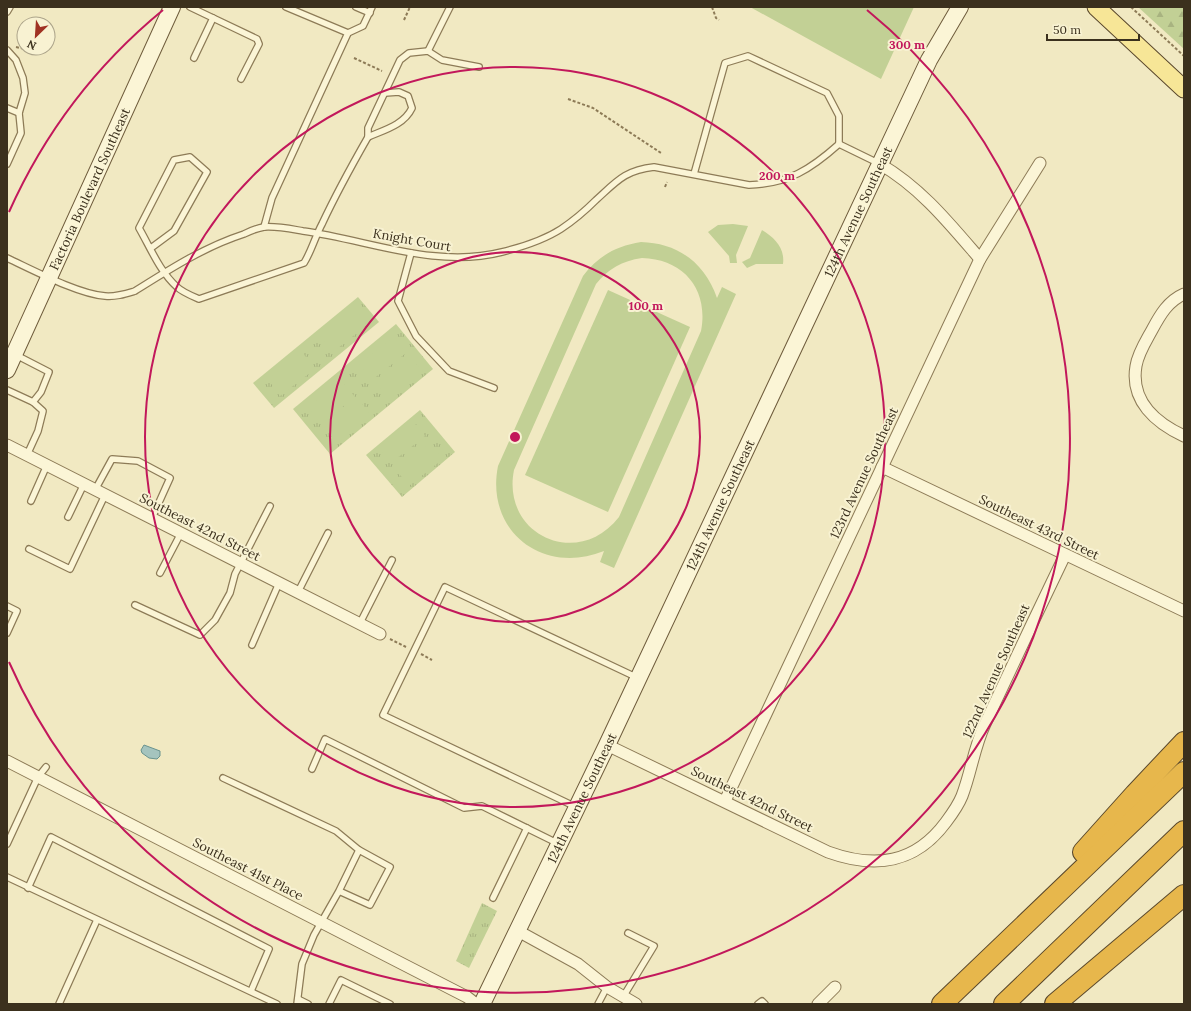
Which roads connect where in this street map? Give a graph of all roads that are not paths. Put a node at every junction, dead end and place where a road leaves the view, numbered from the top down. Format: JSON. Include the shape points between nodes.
{"nodes":[{"id":1,"x":10,"y":7,"type":"edge"},
{"id":2,"x":172,"y":7,"type":"edge"},
{"id":3,"x":190,"y":7,"type":"edge"},
{"id":4,"x":286,"y":7,"type":"edge"},
{"id":5,"x":356,"y":7,"type":"edge"},
{"id":6,"x":450,"y":7,"type":"edge"},
{"id":7,"x":960,"y":7,"type":"edge"},
{"id":8,"x":1096,"y":7,"type":"edge"},
{"id":9,"x":371,"y":10,"type":"edge"},
{"id":10,"x":7,"y":12,"type":"edge"},
{"id":11,"x":213,"y":18,"type":"junction"},
{"id":12,"x":348,"y":33,"type":"junction"},
{"id":13,"x":7,"y":50,"type":"edge"},
{"id":14,"x":428,"y":51,"type":"junction"},
{"id":15,"x":194,"y":58,"type":"dead end"},
{"id":16,"x":479,"y":67,"type":"dead end"},
{"id":17,"x":241,"y":79,"type":"dead end"},
{"id":18,"x":1184,"y":89,"type":"edge"},
{"id":19,"x":385,"y":94,"type":"junction"},
{"id":20,"x":7,"y":108,"type":"edge"},
{"id":21,"x":19,"y":113,"type":"junction"},
{"id":22,"x":368,"y":136,"type":"junction"},
{"id":23,"x":839,"y":144,"type":"junction"},
{"id":24,"x":874,"y":161,"type":"junction"},
{"id":25,"x":1040,"y":163,"type":"dead end"},
{"id":26,"x":7,"y":164,"type":"edge"},
{"id":27,"x":694,"y":174,"type":"junction"},
{"id":28,"x":264,"y":227,"type":"junction"},
{"id":29,"x":317,"y":233,"type":"junction"},
{"id":30,"x":151,"y":248,"type":"junction"},
{"id":31,"x":411,"y":253,"type":"junction"},
{"id":32,"x":7,"y":258,"type":"edge"},
{"id":33,"x":980,"y":259,"type":"junction"},
{"id":34,"x":165,"y":272,"type":"junction"},
{"id":35,"x":50,"y":277,"type":"junction"},
{"id":36,"x":1184,"y":294,"type":"edge"},
{"id":37,"x":10,"y":362,"type":"edge"},
{"id":38,"x":494,"y":388,"type":"dead end"},
{"id":39,"x":7,"y":390,"type":"edge"},
{"id":40,"x":32,"y":402,"type":"junction"},
{"id":41,"x":1184,"y":436,"type":"edge"},
{"id":42,"x":7,"y":445,"type":"edge"},
{"id":43,"x":27,"y":455,"type":"junction"},
{"id":44,"x":47,"y":465,"type":"junction"},
{"id":45,"x":882,"y":467,"type":"junction"},
{"id":46,"x":84,"y":484,"type":"junction"},
{"id":47,"x":100,"y":492,"type":"junction"},
{"id":48,"x":31,"y":501,"type":"dead end"},
{"id":49,"x":270,"y":506,"type":"dead end"},
{"id":50,"x":68,"y":517,"type":"dead end"},
{"id":51,"x":152,"y":518,"type":"junction"},
{"id":52,"x":181,"y":533,"type":"junction"},
{"id":53,"x":328,"y":534,"type":"dead end"},
{"id":54,"x":30,"y":549,"type":"dead end"},
{"id":55,"x":1065,"y":555,"type":"junction"},
{"id":56,"x":392,"y":560,"type":"dead end"},
{"id":57,"x":240,"y":563,"type":"junction"},
{"id":58,"x":160,"y":573,"type":"dead end"},
{"id":59,"x":279,"y":583,"type":"junction"},
{"id":60,"x":298,"y":592,"type":"junction"},
{"id":61,"x":135,"y":605,"type":"dead end"},
{"id":62,"x":7,"y":606,"type":"edge"},
{"id":63,"x":1184,"y":611,"type":"edge"},
{"id":64,"x":360,"y":623,"type":"junction"},
{"id":65,"x":7,"y":633,"type":"edge"},
{"id":66,"x":380,"y":634,"type":"dead end"},
{"id":67,"x":252,"y":645,"type":"dead end"},
{"id":68,"x":638,"y":678,"type":"junction"},
{"id":69,"x":1184,"y":742,"type":"edge"},
{"id":70,"x":607,"y":745,"type":"junction"},
{"id":71,"x":7,"y":761,"type":"edge"},
{"id":72,"x":46,"y":767,"type":"dead end"},
{"id":73,"x":312,"y":769,"type":"dead end"},
{"id":74,"x":1184,"y":772,"type":"edge"},
{"id":75,"x":38,"y":777,"type":"junction"},
{"id":76,"x":223,"y":778,"type":"dead end"},
{"id":77,"x":724,"y":801,"type":"junction"},
{"id":78,"x":576,"y":807,"type":"junction"},
{"id":79,"x":527,"y":828,"type":"junction"},
{"id":80,"x":1184,"y":831,"type":"edge"},
{"id":81,"x":7,"y":844,"type":"edge"},
{"id":82,"x":559,"y":844,"type":"junction"},
{"id":83,"x":358,"y":850,"type":"junction"},
{"id":84,"x":889,"y":861,"type":"joint"},
{"id":85,"x":7,"y":877,"type":"edge"},
{"id":86,"x":28,"y":888,"type":"junction"},
{"id":87,"x":339,"y":891,"type":"junction"},
{"id":88,"x":1184,"y":896,"type":"edge"},
{"id":89,"x":493,"y":898,"type":"dead end"},
{"id":90,"x":97,"y":920,"type":"junction"},
{"id":91,"x":322,"y":922,"type":"junction"},
{"id":92,"x":518,"y":931,"type":"junction"},
{"id":93,"x":628,"y":933,"type":"dead end"},
{"id":94,"x":986,"y":961,"type":"junction"},
{"id":95,"x":607,"y":987,"type":"junction"},
{"id":96,"x":835,"y":987,"type":"dead end"},
{"id":97,"x":251,"y":991,"type":"junction"},
{"id":98,"x":623,"y":997,"type":"junction"},
{"id":99,"x":298,"y":1002,"type":"edge"},
{"id":100,"x":59,"y":1004,"type":"edge"},
{"id":101,"x":277,"y":1004,"type":"edge"},
{"id":102,"x":308,"y":1004,"type":"edge"},
{"id":103,"x":329,"y":1004,"type":"edge"},
{"id":104,"x":390,"y":1004,"type":"edge"},
{"id":105,"x":476,"y":1004,"type":"edge"},
{"id":106,"x":482,"y":1004,"type":"edge"},
{"id":107,"x":598,"y":1004,"type":"edge"},
{"id":108,"x":636,"y":1004,"type":"edge"},
{"id":109,"x":758,"y":1004,"type":"edge"},
{"id":110,"x":765,"y":1004,"type":"edge"},
{"id":111,"x":818,"y":1004,"type":"edge"},
{"id":112,"x":942,"y":1004,"type":"edge"},
{"id":113,"x":1004,"y":1004,"type":"edge"},
{"id":114,"x":1055,"y":1004,"type":"edge"}],
"edges":[{"from":1,"to":10,"type":"lane"},
{"from":2,"to":35,"type":"street","name":"Factoria Boulevard Southeast"},
{"from":3,"to":11,"type":"lane"},
{"from":4,"to":12,"type":"lane"},
{"from":5,"to":9,"type":"lane"},
{"from":6,"to":14,"type":"lane"},
{"from":7,"to":24,"type":"street","name":"124th Avenue Southeast"},
{"from":8,"to":18,"type":"main road"},
{"from":9,"to":12,"type":"lane","via":[[362,26]]},
{"from":11,"to":15,"type":"lane"},
{"from":11,"to":17,"type":"lane","via":[[256,39],[259,44]]},
{"from":12,"to":28,"type":"lane","via":[[272,198]]},
{"from":13,"to":21,"type":"lane","via":[[16,60],[23,78],[25,93]]},
{"from":14,"to":16,"type":"lane","via":[[442,60]]},
{"from":14,"to":19,"type":"lane","via":[[409,53],[400,60]]},
{"from":19,"to":22,"type":"lane","via":[[368,128]]},
{"from":19,"to":22,"type":"lane","via":[[399,92],[408,96],[412,108],[404,120]]},
{"from":20,"to":21,"type":"lane"},
{"from":21,"to":26,"type":"lane","via":[[21,134]]},
{"from":22,"to":29,"type":"lane"},
{"from":23,"to":24,"type":"lane"},
{"from":23,"to":27,"type":"lane","name":"Knight Court","via":[[816,164],[796,176],[763,185],[749,185]]},
{"from":23,"to":27,"type":"lane","via":[[839,116],[828,94],[748,56],[725,63]]},
{"from":24,"to":33,"type":"street","via":[[902,178],[931,202]]},
{"from":24,"to":68,"type":"street","name":"124th Avenue Southeast"},
{"from":25,"to":33,"type":"street","name":"123rd Avenue Southeast"},
{"from":27,"to":31,"type":"lane","name":"Knight Court","via":[[654,167],[640,168],[623,176],[560,229],[505,252],[466,258],[441,258]]},
{"from":28,"to":29,"type":"lane","name":"Knight Court"},
{"from":28,"to":34,"type":"lane","name":"Knight Court","via":[[217,243]]},
{"from":29,"to":31,"type":"lane","name":"Knight Court"},
{"from":29,"to":34,"type":"lane","via":[[304,262],[199,299],[177,288]]},
{"from":30,"to":30,"type":"lane","via":[[174,231],[207,172],[190,157],[174,160],[139,228]]},
{"from":30,"to":34,"type":"lane"},
{"from":31,"to":38,"type":"lane","via":[[398,302],[416,336],[449,371]]},
{"from":32,"to":35,"type":"lane","name":"Knight Court"},
{"from":33,"to":45,"type":"street","name":"123rd Avenue Southeast"},
{"from":34,"to":35,"type":"lane","name":"Knight Court","via":[[135,291],[120,296],[91,294]]},
{"from":35,"to":37,"type":"street","name":"Factoria Boulevard Southeast"},
{"from":36,"to":41,"type":"street","via":[[1160,314],[1140,353],[1135,377],[1142,406],[1155,419]]},
{"from":37,"to":40,"type":"lane","via":[[49,372],[41,392]]},
{"from":39,"to":40,"type":"lane"},
{"from":40,"to":43,"type":"lane","via":[[43,411],[38,431]]},
{"from":42,"to":43,"type":"street","name":"Southeast 42nd Street"},
{"from":43,"to":44,"type":"street","name":"Southeast 42nd Street"},
{"from":44,"to":46,"type":"street","name":"Southeast 42nd Street"},
{"from":44,"to":48,"type":"lane"},
{"from":45,"to":55,"type":"street","name":"Southeast 43rd Street"},
{"from":45,"to":77,"type":"street","name":"123rd Avenue Southeast"},
{"from":46,"to":47,"type":"street","name":"Southeast 42nd Street"},
{"from":46,"to":50,"type":"lane"},
{"from":47,"to":51,"type":"street","name":"Southeast 42nd Street"},
{"from":47,"to":51,"type":"lane","via":[[112,459],[138,461],[170,478]]},
{"from":47,"to":54,"type":"lane","via":[[70,569]]},
{"from":49,"to":57,"type":"lane"},
{"from":51,"to":52,"type":"street","name":"Southeast 42nd Street"},
{"from":52,"to":57,"type":"street","name":"Southeast 42nd Street"},
{"from":52,"to":58,"type":"lane"},
{"from":53,"to":60,"type":"lane"},
{"from":55,"to":63,"type":"street","name":"Southeast 43rd Street"},
{"from":55,"to":84,"type":"street","name":"122nd Avenue Southeast","via":[[984,727],[968,781],[955,810],[941,829],[919,849]]},
{"from":56,"to":64,"type":"lane"},
{"from":57,"to":59,"type":"street","name":"Southeast 42nd Street"},
{"from":57,"to":61,"type":"lane","via":[[230,593],[215,620],[200,635]]},
{"from":59,"to":60,"type":"street","name":"Southeast 42nd Street"},
{"from":59,"to":67,"type":"lane"},
{"from":60,"to":64,"type":"street","name":"Southeast 42nd Street"},
{"from":62,"to":65,"type":"lane","via":[[18,611]]},
{"from":64,"to":66,"type":"street","name":"Southeast 42nd Street"},
{"from":68,"to":70,"type":"street","name":"124th Avenue Southeast"},
{"from":68,"to":78,"type":"lane","via":[[445,587],[383,715]]},
{"from":69,"to":94,"type":"highway"},
{"from":70,"to":77,"type":"street","name":"Southeast 42nd Street"},
{"from":70,"to":78,"type":"street","name":"124th Avenue Southeast"},
{"from":71,"to":75,"type":"street","name":"Southeast 41st Place"},
{"from":72,"to":75,"type":"lane"},
{"from":73,"to":79,"type":"lane","via":[[325,739],[464,808],[482,806]]},
{"from":74,"to":94,"type":"highway"},
{"from":75,"to":81,"type":"lane"},
{"from":75,"to":91,"type":"street","name":"Southeast 41st Place"},
{"from":76,"to":83,"type":"lane","via":[[336,831]]},
{"from":77,"to":84,"type":"street","name":"Southeast 42nd Street","via":[[847,859],[864,862]]},
{"from":78,"to":82,"type":"street","name":"124th Avenue Southeast"},
{"from":79,"to":82,"type":"lane"},
{"from":79,"to":89,"type":"lane"},
{"from":80,"to":113,"type":"highway"},
{"from":82,"to":92,"type":"street","name":"124th Avenue Southeast"},
{"from":83,"to":87,"type":"lane"},
{"from":83,"to":87,"type":"lane","via":[[390,867],[370,905]]},
{"from":85,"to":86,"type":"lane"},
{"from":86,"to":90,"type":"lane"},
{"from":86,"to":97,"type":"lane","via":[[51,838],[269,949]]},
{"from":87,"to":91,"type":"lane"},
{"from":88,"to":114,"type":"highway"},
{"from":90,"to":97,"type":"lane"},
{"from":90,"to":100,"type":"lane"},
{"from":91,"to":99,"type":"lane","via":[[302,964]]},
{"from":91,"to":105,"type":"street","name":"Southeast 41st Place"},
{"from":92,"to":95,"type":"street","via":[[578,964]]},
{"from":92,"to":106,"type":"street","name":"124th Avenue Southeast"},
{"from":93,"to":98,"type":"lane","via":[[654,946]]},
{"from":94,"to":112,"type":"highway"},
{"from":95,"to":98,"type":"street"},
{"from":95,"to":107,"type":"lane"},
{"from":96,"to":111,"type":"street"},
{"from":97,"to":101,"type":"lane"},
{"from":98,"to":108,"type":"street"},
{"from":99,"to":102,"type":"lane"},
{"from":103,"to":104,"type":"lane","via":[[341,980]]},
{"from":109,"to":110,"type":"lane","via":[[762,1001]]}]}
